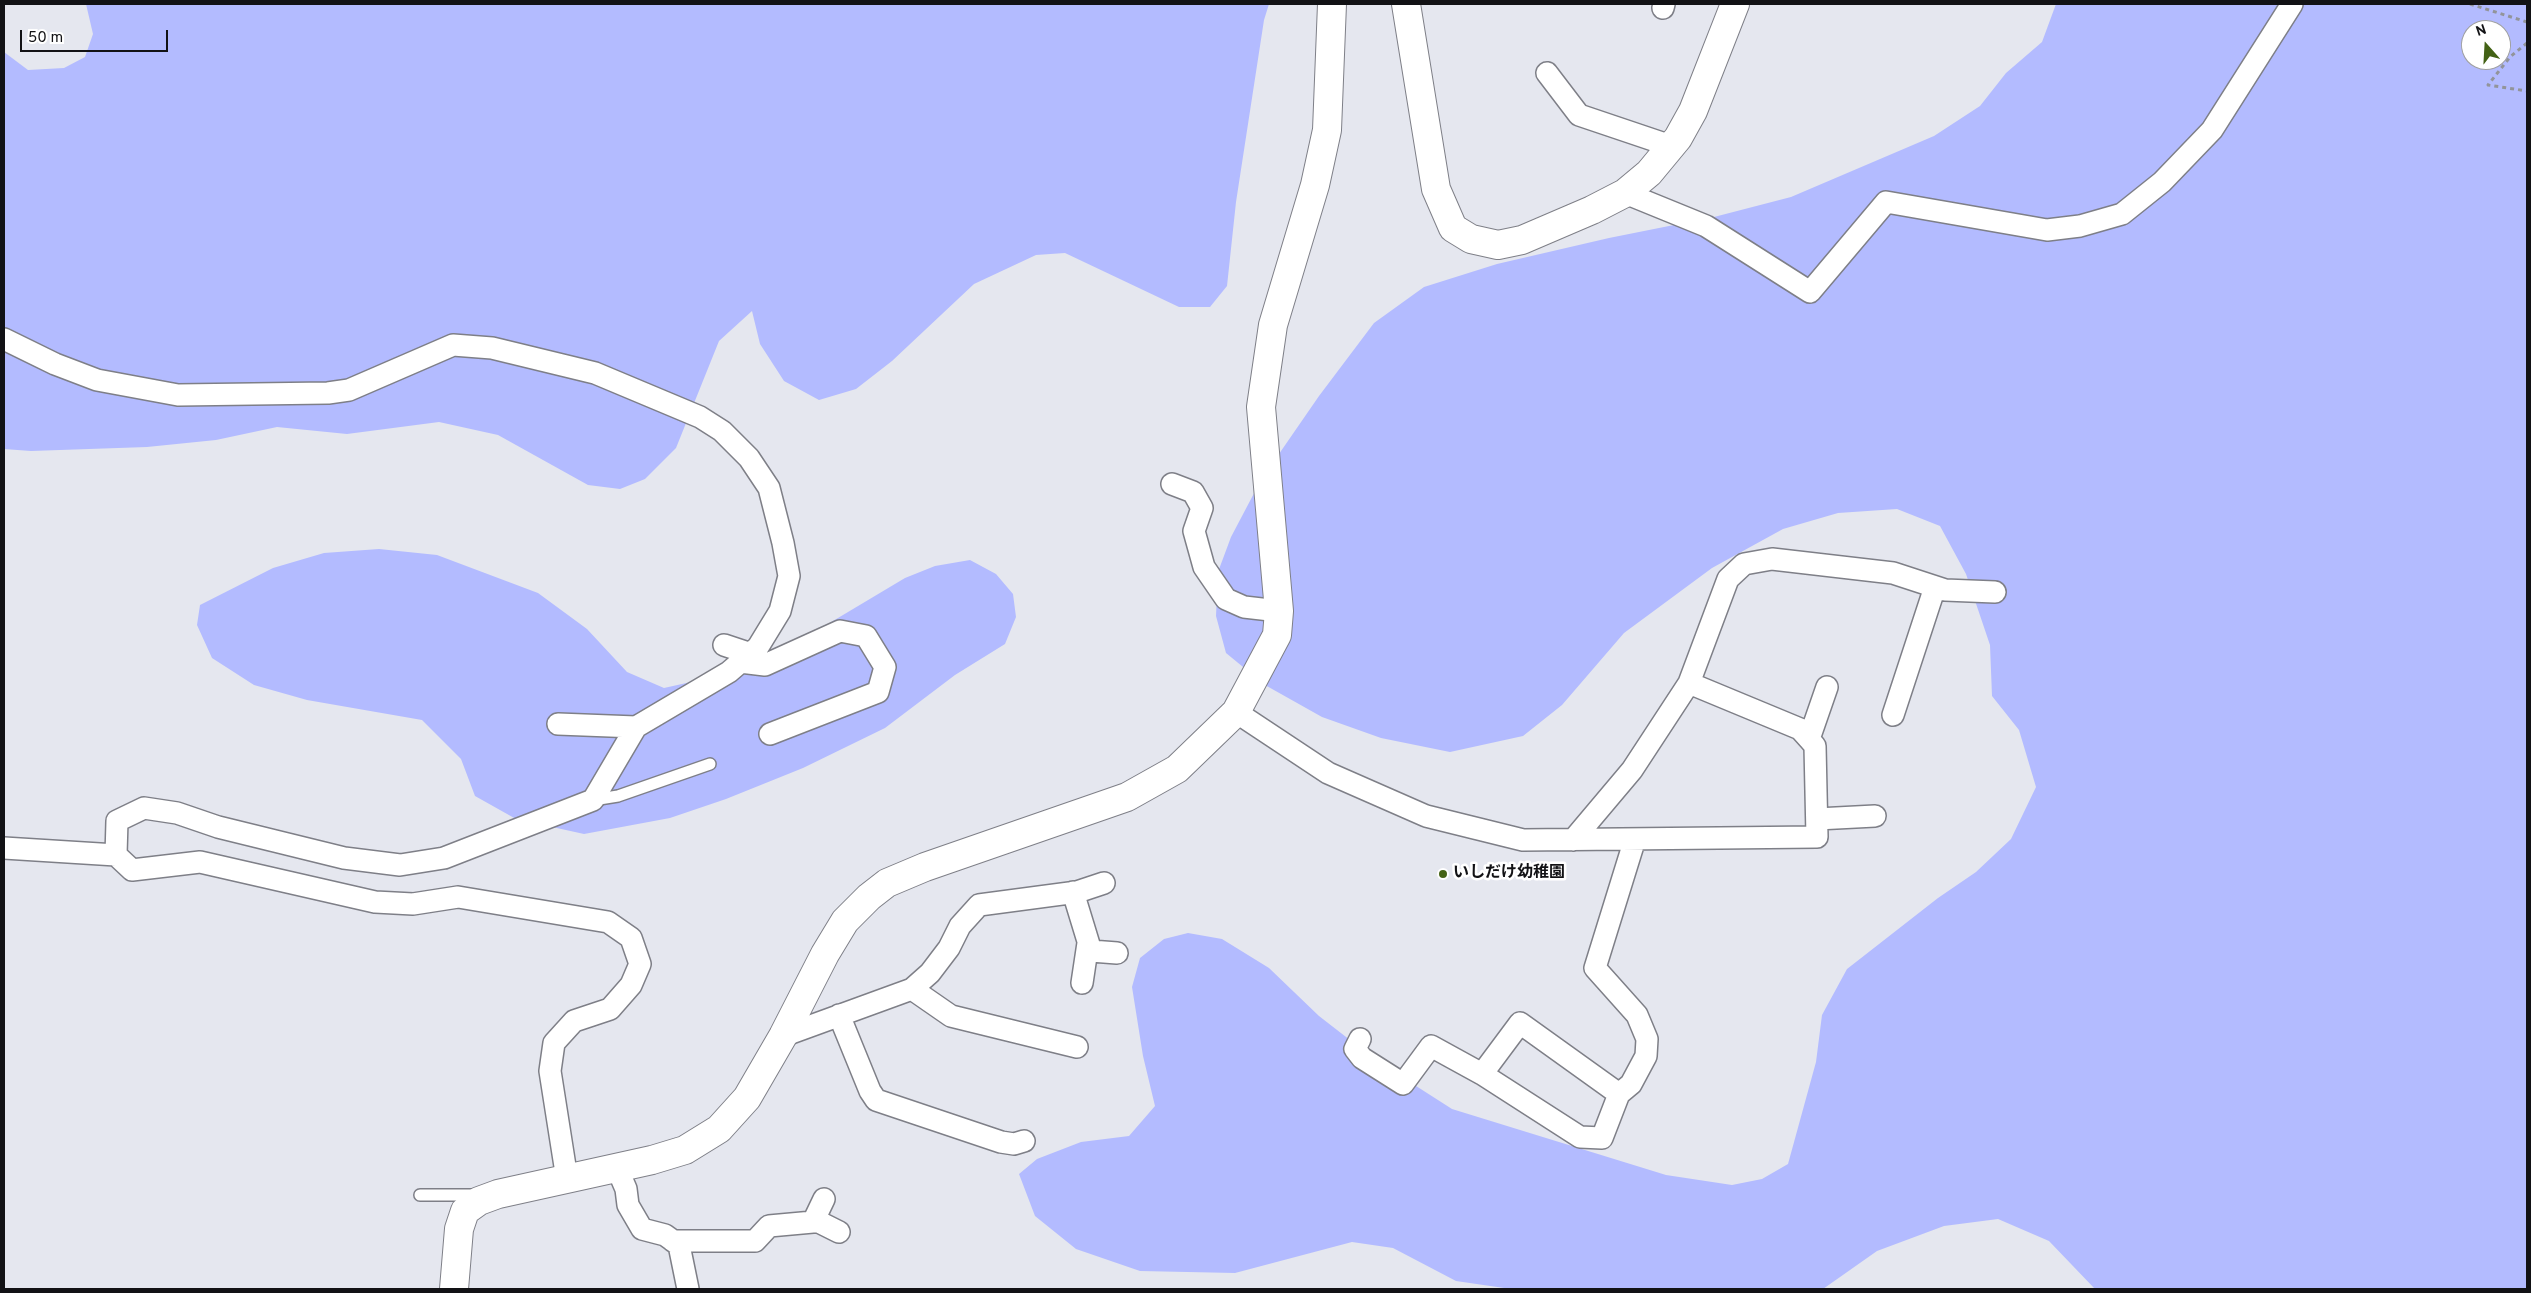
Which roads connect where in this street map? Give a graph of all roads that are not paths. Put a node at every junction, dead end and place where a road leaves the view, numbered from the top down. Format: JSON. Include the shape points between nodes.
{"nodes":[{"id":1,"x":1332,"y":4,"type":"edge"},
{"id":2,"x":1406,"y":4,"type":"edge"},
{"id":3,"x":1735,"y":4,"type":"edge"},
{"id":4,"x":2292,"y":4,"type":"edge"},
{"id":5,"x":1547,"y":73,"type":"dead end"},
{"id":6,"x":1671,"y":146,"type":"junction"},
{"id":7,"x":1625,"y":193,"type":"junction"},
{"id":8,"x":4,"y":339,"type":"edge"},
{"id":9,"x":1172,"y":484,"type":"dead end"},
{"id":10,"x":1934,"y":587,"type":"junction"},
{"id":11,"x":1995,"y":592,"type":"dead end"},
{"id":12,"x":1279,"y":611,"type":"junction"},
{"id":13,"x":724,"y":645,"type":"dead end"},
{"id":14,"x":745,"y":658,"type":"junction"},
{"id":15,"x":1690,"y":683,"type":"junction"},
{"id":16,"x":1827,"y":687,"type":"dead end"},
{"id":17,"x":1236,"y":712,"type":"junction"},
{"id":18,"x":1893,"y":715,"type":"dead end"},
{"id":19,"x":558,"y":724,"type":"dead end"},
{"id":20,"x":636,"y":727,"type":"junction"},
{"id":21,"x":770,"y":734,"type":"dead end"},
{"id":22,"x":1808,"y":739,"type":"junction"},
{"id":23,"x":710,"y":764,"type":"dead end"},
{"id":24,"x":593,"y":800,"type":"junction"},
{"id":25,"x":1875,"y":816,"type":"dead end"},
{"id":26,"x":1816,"y":819,"type":"junction"},
{"id":27,"x":1635,"y":839,"type":"junction"},
{"id":28,"x":1573,"y":840,"type":"junction"},
{"id":29,"x":4,"y":848,"type":"edge"},
{"id":30,"x":116,"y":855,"type":"junction"},
{"id":31,"x":1104,"y":882,"type":"dead end"},
{"id":32,"x":1073,"y":892,"type":"junction"},
{"id":33,"x":1088,"y":942,"type":"junction"},
{"id":34,"x":1118,"y":953,"type":"dead end"},
{"id":35,"x":1082,"y":983,"type":"dead end"},
{"id":36,"x":912,"y":989,"type":"junction"},
{"id":37,"x":839,"y":1015,"type":"junction"},
{"id":38,"x":783,"y":1036,"type":"junction"},
{"id":39,"x":1360,"y":1039,"type":"dead end"},
{"id":40,"x":1077,"y":1047,"type":"dead end"},
{"id":41,"x":1482,"y":1074,"type":"junction"},
{"id":42,"x":1619,"y":1094,"type":"junction"},
{"id":43,"x":1024,"y":1141,"type":"dead end"},
{"id":44,"x":617,"y":1168,"type":"junction"},
{"id":45,"x":567,"y":1179,"type":"junction"},
{"id":46,"x":498,"y":1194,"type":"junction"},
{"id":47,"x":420,"y":1195,"type":"dead end"},
{"id":48,"x":824,"y":1199,"type":"dead end"},
{"id":49,"x":813,"y":1222,"type":"junction"},
{"id":50,"x":838,"y":1232,"type":"dead end"},
{"id":51,"x":673,"y":1241,"type":"junction"},
{"id":52,"x":454,"y":1289,"type":"edge"},
{"id":53,"x":688,"y":1289,"type":"edge"}],
"edges":[{"from":1,"to":12,"type":"street","via":[[1327,130],[1315,185],[1273,325],[1261,407]]},
{"from":2,"to":7,"type":"street","via":[[1436,189],[1454,228],[1471,240],[1498,245],[1522,240]]},
{"from":3,"to":6,"type":"street","via":[[1693,111]]},
{"from":4,"to":7,"type":"street","via":[[2212,130],[2162,182],[2122,214],[2113,217],[2047,230],[1886,202],[1810,292],[1706,226]]},
{"from":5,"to":6,"type":"street","via":[[1579,115]]},
{"from":6,"to":7,"type":"street","via":[[1649,173]]},
{"from":8,"to":14,"type":"street","via":[[97,380],[178,395],[328,393],[348,390],[453,345],[492,348],[595,373],[700,417],[722,431],[749,458],[769,488],[789,576],[780,610],[758,648]]},
{"from":9,"to":12,"type":"street","via":[[1193,492],[1202,508],[1194,531],[1204,568],[1226,598],[1244,607]]},
{"from":10,"to":11,"type":"street"},
{"from":10,"to":15,"type":"street","via":[[1893,573],[1772,559],[1744,564],[1728,579]]},
{"from":10,"to":18,"type":"street"},
{"from":12,"to":17,"type":"street","via":[[1277,635]]},
{"from":13,"to":14,"type":"street"},
{"from":14,"to":20,"type":"street","via":[[729,672]]},
{"from":14,"to":21,"type":"street","via":[[764,665],[840,631],[866,636],[885,667],[878,692]]},
{"from":15,"to":22,"type":"street","via":[[1800,729]]},
{"from":15,"to":28,"type":"street","via":[[1632,770]]},
{"from":16,"to":22,"type":"street"},
{"from":17,"to":28,"type":"street","via":[[1328,773],[1426,816],[1523,840]]},
{"from":17,"to":38,"type":"street","via":[[1178,769],[1127,797],[924,867],[887,883],[845,920]]},
{"from":19,"to":20,"type":"street"},
{"from":20,"to":24,"type":"street"},
{"from":22,"to":26,"type":"street","via":[[1814,746]]},
{"from":23,"to":24,"type":"lane","via":[[618,796]]},
{"from":24,"to":30,"type":"street","via":[[444,858],[400,865],[344,858],[218,827],[177,813],[144,808],[117,821]]},
{"from":25,"to":26,"type":"street"},
{"from":26,"to":27,"type":"street","via":[[1817,837]]},
{"from":27,"to":28,"type":"street"},
{"from":27,"to":42,"type":"street","via":[[1595,968],[1637,1015],[1647,1039],[1646,1056],[1631,1084]]},
{"from":29,"to":30,"type":"street"},
{"from":30,"to":45,"type":"street","via":[[132,870],[200,862],[375,902],[413,904],[458,897],[608,922],[631,938],[640,964],[631,985],[610,1009],[574,1021],[554,1043],[550,1071]]},
{"from":31,"to":32,"type":"street"},
{"from":32,"to":33,"type":"street"},
{"from":32,"to":36,"type":"street","via":[[979,905],[960,926],[930,974]]},
{"from":33,"to":34,"type":"street","via":[[1091,951]]},
{"from":33,"to":35,"type":"street"},
{"from":36,"to":37,"type":"street"},
{"from":36,"to":40,"type":"street","via":[[951,1016]]},
{"from":37,"to":38,"type":"street"},
{"from":37,"to":43,"type":"street","via":[[876,1100],[1001,1142],[1014,1144]]},
{"from":38,"to":44,"type":"street","via":[[747,1098],[719,1129],[685,1150]]},
{"from":39,"to":41,"type":"street","via":[[1355,1049],[1362,1058],[1403,1084],[1431,1046]]},
{"from":41,"to":42,"type":"street","via":[[1520,1023]]},
{"from":41,"to":42,"type":"street","via":[[1580,1137],[1602,1138]]},
{"from":44,"to":45,"type":"street"},
{"from":44,"to":51,"type":"street","via":[[628,1204],[642,1229],[665,1235]]},
{"from":45,"to":46,"type":"street"},
{"from":46,"to":47,"type":"lane"},
{"from":46,"to":52,"type":"street","via":[[465,1211],[459,1229]]},
{"from":48,"to":49,"type":"street"},
{"from":49,"to":50,"type":"street"},
{"from":49,"to":51,"type":"street","via":[[768,1226],[755,1241]]},
{"from":51,"to":53,"type":"street","via":[[678,1245]]}]}
